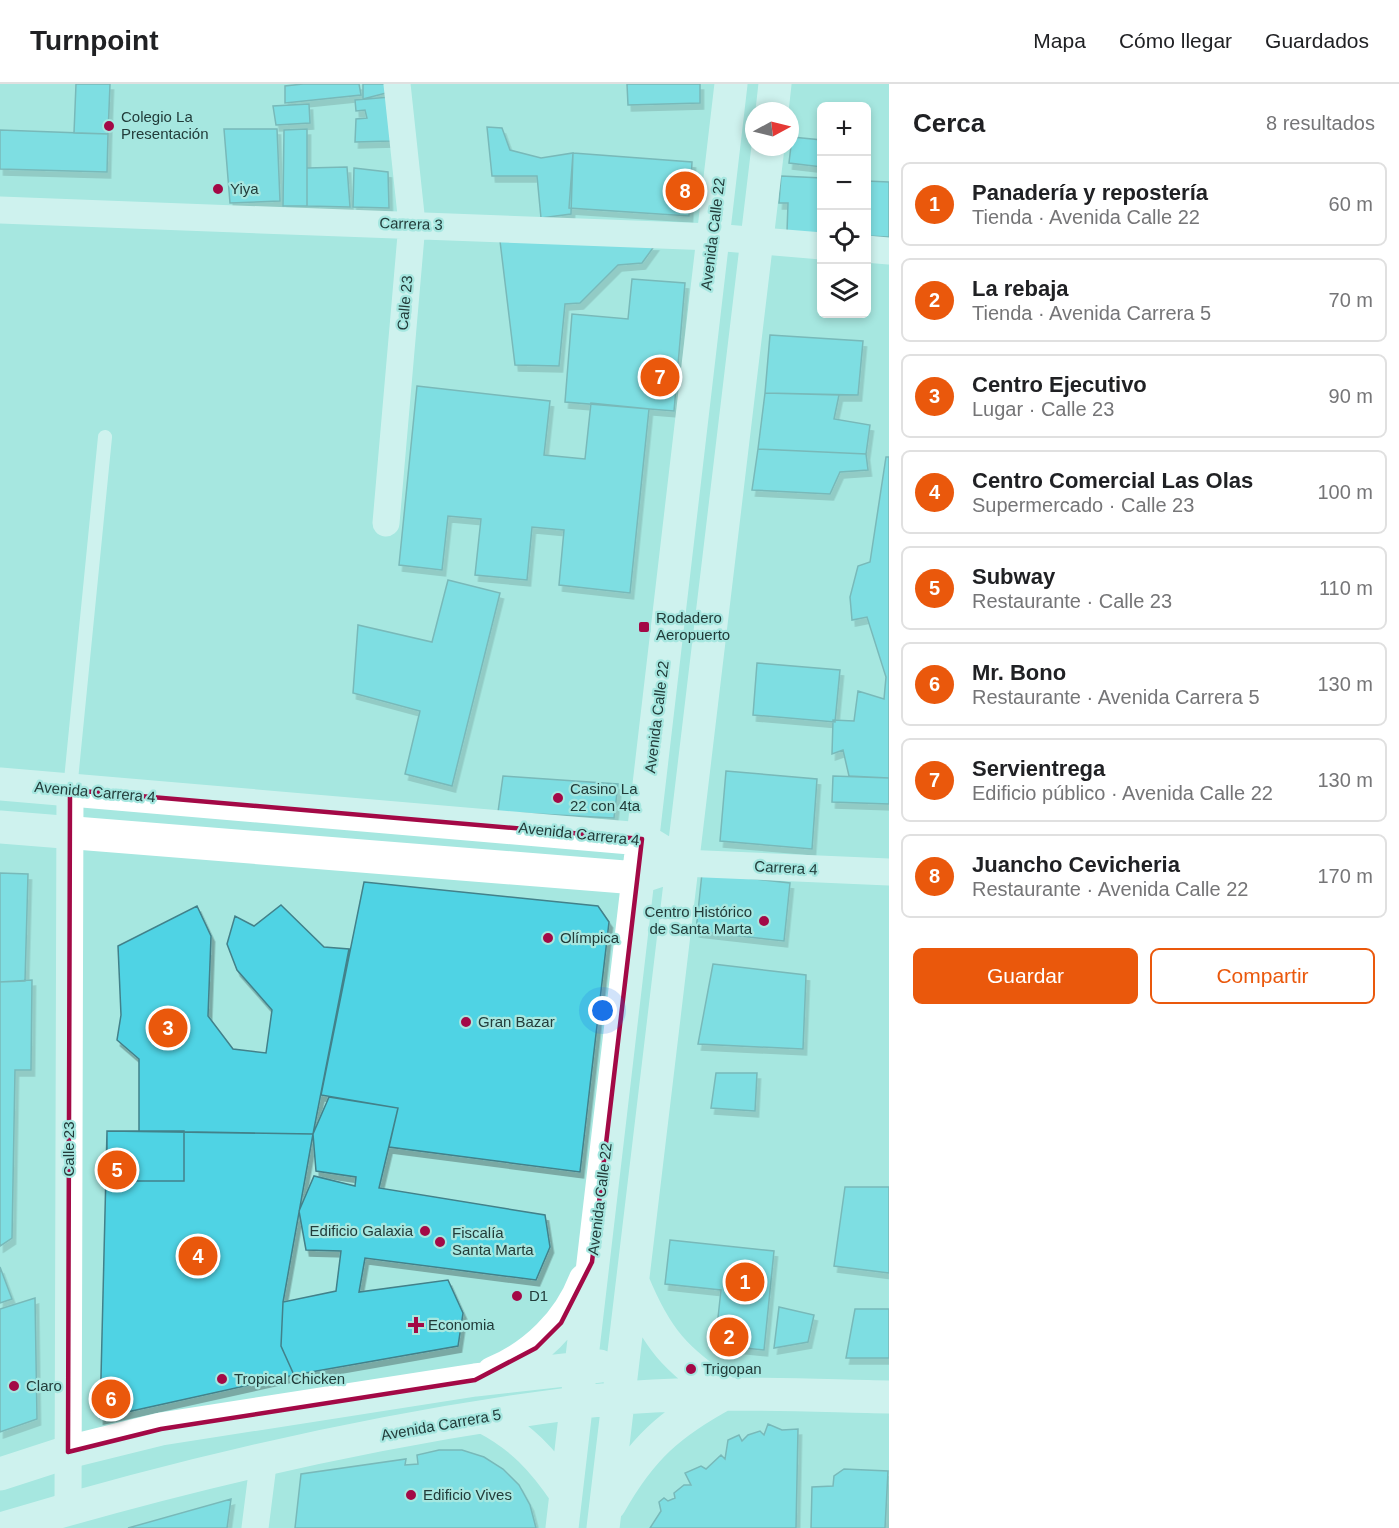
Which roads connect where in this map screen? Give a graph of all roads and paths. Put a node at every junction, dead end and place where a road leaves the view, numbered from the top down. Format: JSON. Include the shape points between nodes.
{"nodes":[{"id":1,"x":397,"y":84,"type":"edge"},
{"id":2,"x":731,"y":84,"type":"edge"},
{"id":3,"x":775,"y":84,"type":"edge"},
{"id":4,"x":773,"y":102,"type":"edge"},
{"id":5,"x":767,"y":156,"type":"edge"},
{"id":6,"x":0,"y":210,"type":"edge"},
{"id":7,"x":412,"y":224,"type":"junction"},
{"id":8,"x":713,"y":237,"type":"junction"},
{"id":9,"x":757,"y":241,"type":"junction"},
{"id":10,"x":817,"y":246,"type":"edge"},
{"id":11,"x":871,"y":249,"type":"edge"},
{"id":12,"x":889,"y":251,"type":"edge"},
{"id":13,"x":105,"y":437,"type":"dead end"},
{"id":14,"x":386,"y":523,"type":"dead end"},
{"id":15,"x":0,"y":784,"type":"edge"},
{"id":16,"x":70,"y":790,"type":"junction"},
{"id":17,"x":0,"y":827,"type":"edge"},
{"id":18,"x":70,"y":833,"type":"junction"},
{"id":19,"x":642,"y":839,"type":"junction"},
{"id":20,"x":682,"y":863,"type":"junction"},
{"id":21,"x":889,"y":872,"type":"edge"},
{"id":22,"x":637,"y":878,"type":"junction"},
{"id":23,"x":592,"y":1262,"type":"junction"},
{"id":24,"x":633,"y":1282,"type":"junction"},
{"id":25,"x":623,"y":1364,"type":"junction"},
{"id":26,"x":580,"y":1368,"type":"junction"},
{"id":27,"x":475,"y":1380,"type":"junction"},
{"id":28,"x":726,"y":1393,"type":"junction"},
{"id":29,"x":889,"y":1397,"type":"edge"},
{"id":30,"x":619,"y":1399,"type":"junction"},
{"id":31,"x":576,"y":1403,"type":"junction"},
{"id":32,"x":484,"y":1417,"type":"junction"},
{"id":33,"x":68,"y":1452,"type":"junction"},
{"id":34,"x":264,"y":1457,"type":"junction"},
{"id":35,"x":0,"y":1474,"type":"edge"},
{"id":36,"x":566,"y":1494,"type":"junction"},
{"id":37,"x":68,"y":1509,"type":"junction"},
{"id":38,"x":604,"y":1521,"type":"edge"},
{"id":39,"x":4,"y":1528,"type":"edge"},
{"id":40,"x":255,"y":1528,"type":"edge"},
{"id":41,"x":562,"y":1528,"type":"edge"}],
"edges":[{"from":1,"to":7,"type":"street","name":"Calle 23"},
{"from":2,"to":8,"type":"main road","name":"Avenida Calle 22"},
{"from":3,"to":4,"type":"main road"},
{"from":5,"to":9,"type":"main road"},
{"from":6,"to":7,"type":"street","name":"Carrera 3"},
{"from":7,"to":8,"type":"street","name":"Carrera 3"},
{"from":7,"to":14,"type":"street","name":"Calle 23"},
{"from":8,"to":9,"type":"street","name":"Carrera 3"},
{"from":8,"to":19,"type":"main road","name":"Avenida Calle 22"},
{"from":9,"to":10,"type":"street","name":"Carrera 3"},
{"from":9,"to":20,"type":"main road"},
{"from":11,"to":12,"type":"street"},
{"from":13,"to":16,"type":"lane"},
{"from":15,"to":16,"type":"main road","name":"Avenida Carrera 4"},
{"from":16,"to":18,"type":"street","name":"Calle 23"},
{"from":16,"to":19,"type":"main road","name":"Avenida Carrera 4"},
{"from":17,"to":18,"type":"main road"},
{"from":18,"to":22,"type":"main road"},
{"from":18,"to":33,"type":"street","name":"Calle 23"},
{"from":19,"to":20,"type":"main road","name":"Avenida Carrera 4"},
{"from":19,"to":22,"type":"main road","name":"Avenida Calle 22"},
{"from":20,"to":21,"type":"street","name":"Carrera 4"},
{"from":20,"to":22,"type":"main road"},
{"from":20,"to":24,"type":"main road"},
{"from":22,"to":23,"type":"main road","name":"Avenida Calle 22"},
{"from":23,"to":26,"type":"main road","name":"Avenida Calle 22"},
{"from":23,"to":27,"type":"main road","via":[[580,1294],[561,1323],[536,1348],[507,1367]]},
{"from":24,"to":25,"type":"main road"},
{"from":24,"to":28,"type":"main road","via":[[647,1317],[668,1347],[694,1373]]},
{"from":25,"to":26,"type":"main road"},
{"from":25,"to":30,"type":"main road"},
{"from":26,"to":27,"type":"main road"},
{"from":26,"to":31,"type":"main road","name":"Avenida Calle 22"},
{"from":27,"to":33,"type":"main road","via":[[161,1429]]},
{"from":28,"to":29,"type":"main road","name":"Avenida Carrera 5"},
{"from":28,"to":30,"type":"main road","name":"Avenida Carrera 5"},
{"from":28,"to":38,"type":"main road","via":[[688,1414],[654,1442],[627,1475]]},
{"from":30,"to":31,"type":"main road","name":"Avenida Carrera 5"},
{"from":30,"to":38,"type":"main road"},
{"from":31,"to":32,"type":"main road","name":"Avenida Carrera 5"},
{"from":31,"to":36,"type":"main road","name":"Avenida Calle 22"},
{"from":32,"to":34,"type":"main road","name":"Avenida Carrera 5"},
{"from":32,"to":36,"type":"main road","via":[[523,1440]]},
{"from":33,"to":35,"type":"main road"},
{"from":33,"to":37,"type":"street","name":"Calle 23"},
{"from":34,"to":37,"type":"main road","name":"Avenida Carrera 5"},
{"from":34,"to":40,"type":"street"},
{"from":36,"to":41,"type":"main road","name":"Avenida Calle 22"},
{"from":37,"to":39,"type":"main road","name":"Avenida Carrera 5"}]}
